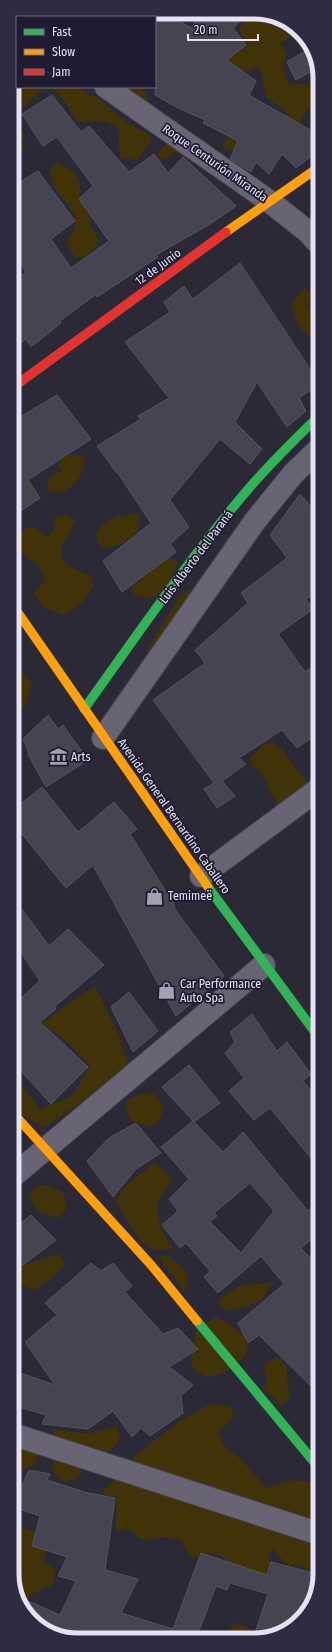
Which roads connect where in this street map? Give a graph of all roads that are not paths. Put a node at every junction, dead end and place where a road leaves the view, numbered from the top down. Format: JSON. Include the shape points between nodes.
{"nodes":[{"id":1,"x":107,"y":88,"type":"edge"},
{"id":2,"x":313,"y":172,"type":"edge"},
{"id":3,"x":269,"y":201,"type":"junction"},
{"id":4,"x":313,"y":237,"type":"edge"},
{"id":5,"x":19,"y":383,"type":"edge"},
{"id":6,"x":313,"y":422,"type":"edge"},
{"id":7,"x":313,"y":455,"type":"edge"},
{"id":8,"x":235,"y":506,"type":"junction"},
{"id":9,"x":255,"y":521,"type":"junction"},
{"id":10,"x":19,"y":614,"type":"edge"},
{"id":11,"x":84,"y":709,"type":"junction"},
{"id":12,"x":103,"y":738,"type":"junction"},
{"id":13,"x":313,"y":793,"type":"edge"},
{"id":14,"x":201,"y":876,"type":"junction"},
{"id":15,"x":264,"y":965,"type":"junction"},
{"id":16,"x":313,"y":1030,"type":"edge"},
{"id":17,"x":19,"y":1120,"type":"edge"},
{"id":18,"x":45,"y":1150,"type":"junction"},
{"id":19,"x":19,"y":1171,"type":"edge"},
{"id":20,"x":19,"y":1436,"type":"edge"},
{"id":21,"x":313,"y":1461,"type":"edge"},
{"id":22,"x":313,"y":1532,"type":"edge"}],
"edges":[{"from":1,"to":3,"type":"street","name":"Roque Centurión Miranda"},
{"from":2,"to":3,"type":"street","name":"12 de Junio"},
{"from":3,"to":4,"type":"street","name":"Roque Centurión Miranda"},
{"from":3,"to":5,"type":"street","name":"12 de Junio"},
{"from":6,"to":8,"type":"street","name":"Luis Alberto del Paraná","via":[[280,454]]},
{"from":7,"to":9,"type":"street","via":[[293,474]]},
{"from":8,"to":9,"type":"street"},
{"from":8,"to":11,"type":"street","name":"Luis Alberto del Paraná"},
{"from":9,"to":12,"type":"street"},
{"from":10,"to":11,"type":"street","name":"Avenida General Bernardino Caballero"},
{"from":11,"to":12,"type":"street","name":"Avenida General Bernardino Caballero"},
{"from":12,"to":14,"type":"street","name":"Avenida General Bernardino Caballero"},
{"from":13,"to":14,"type":"street"},
{"from":14,"to":15,"type":"street","name":"Avenida General Bernardino Caballero"},
{"from":15,"to":16,"type":"street","name":"Avenida General Bernardino Caballero"},
{"from":15,"to":18,"type":"street"},
{"from":17,"to":18,"type":"street"},
{"from":18,"to":19,"type":"street"},
{"from":18,"to":21,"type":"street","via":[[152,1266]]},
{"from":20,"to":22,"type":"street"}]}
